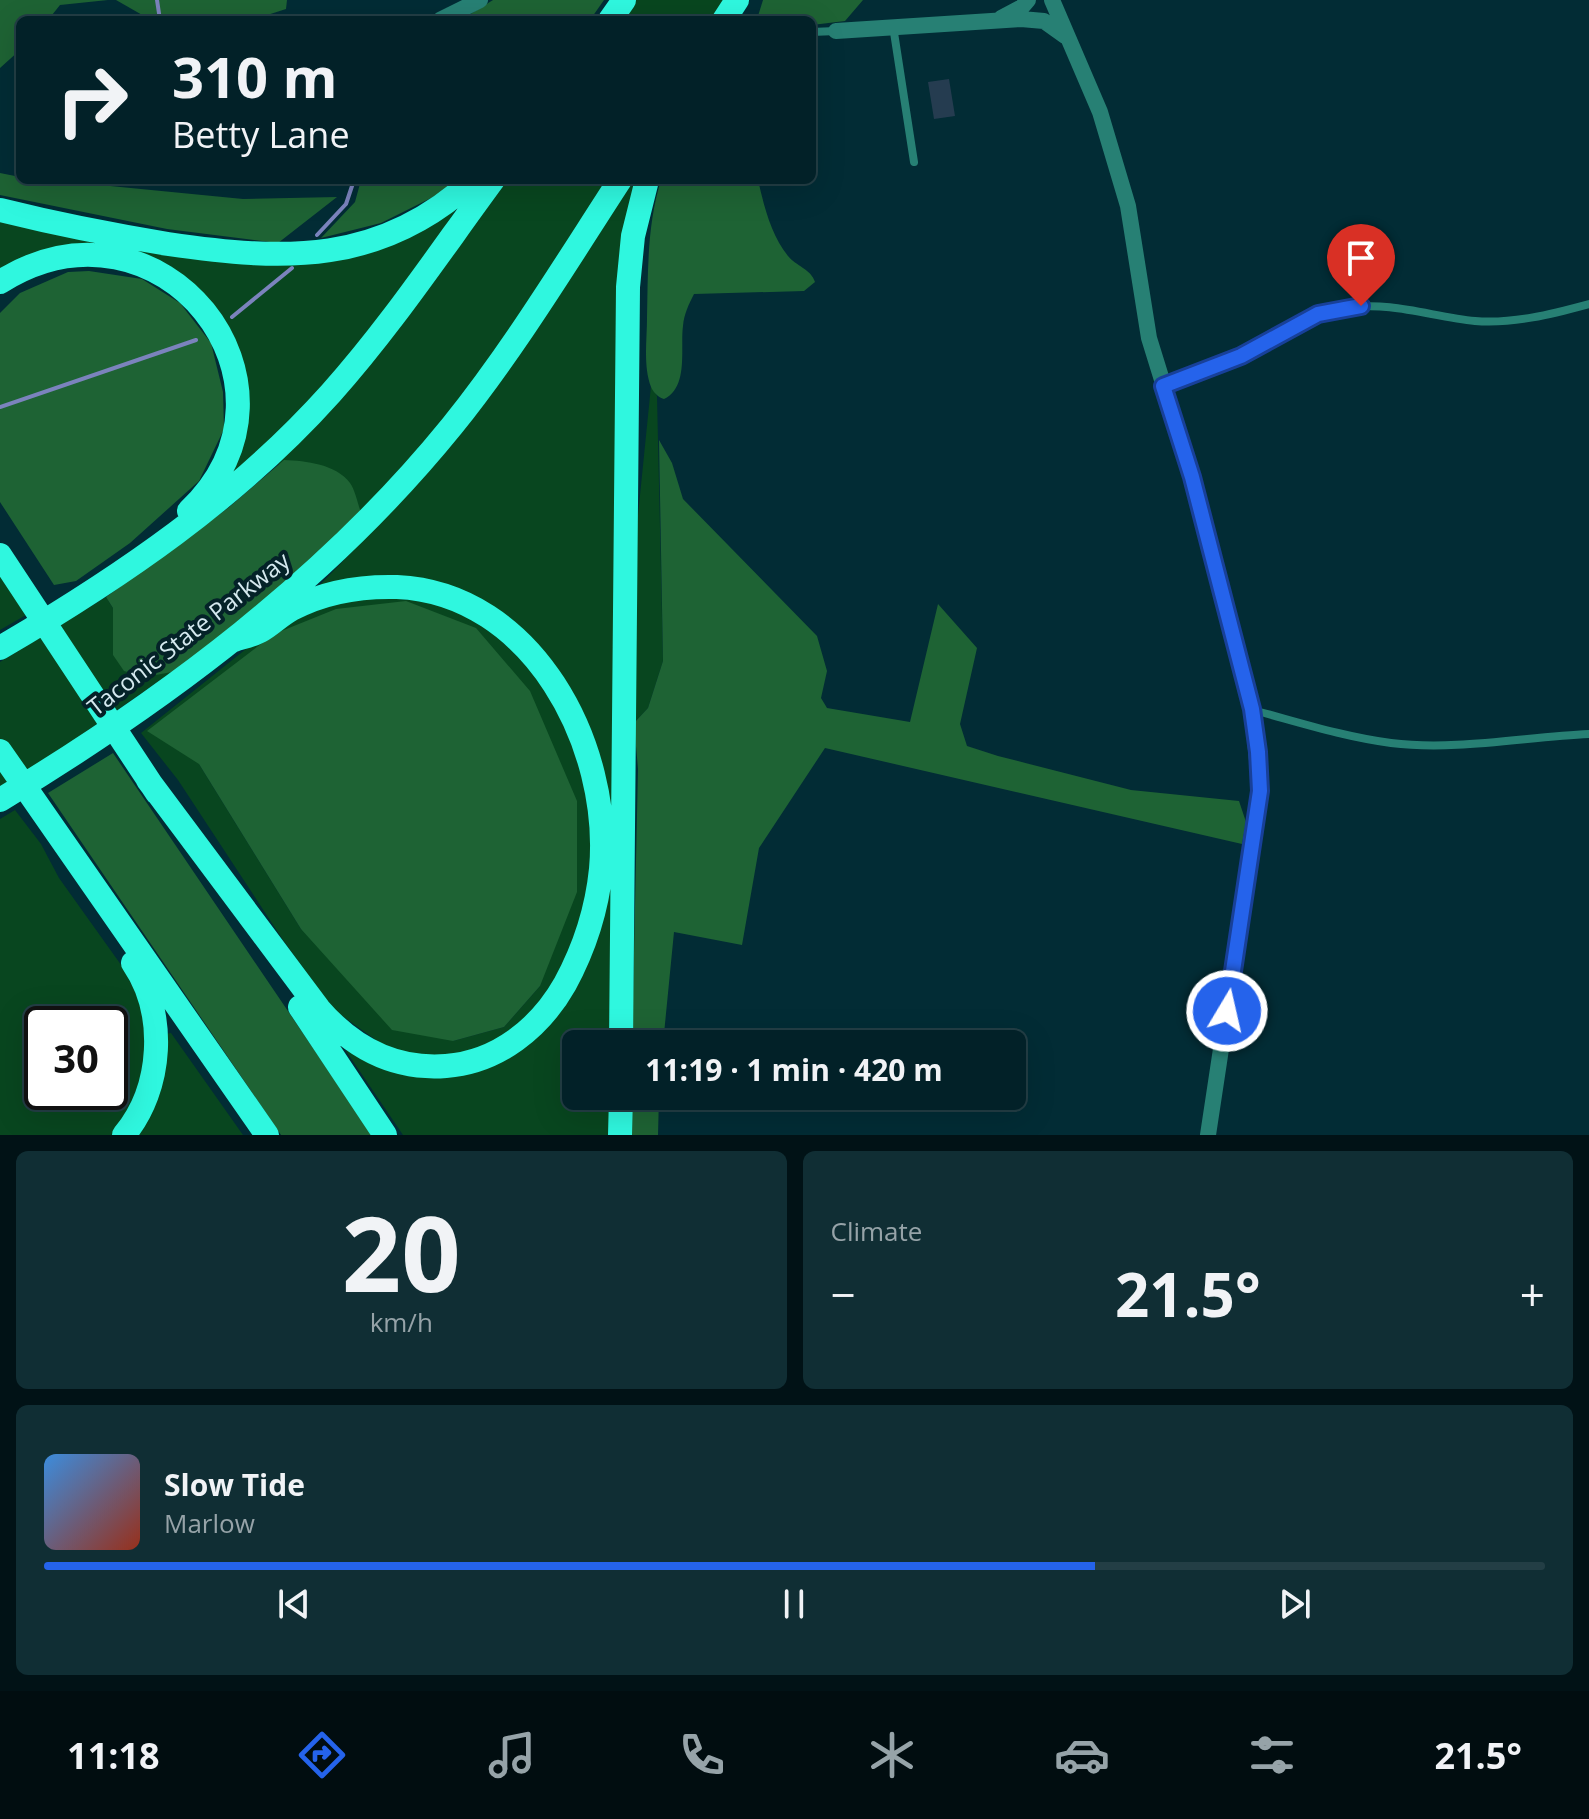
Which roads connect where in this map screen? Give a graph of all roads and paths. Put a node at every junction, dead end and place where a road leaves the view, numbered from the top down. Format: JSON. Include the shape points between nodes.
{"nodes":[{"id":1,"x":480,"y":0,"type":"edge"},
{"id":2,"x":1028,"y":0,"type":"edge"},
{"id":3,"x":1052,"y":0,"type":"edge"},
{"id":4,"x":448,"y":16,"type":"edge"},
{"id":5,"x":995,"y":19,"type":"junction"},
{"id":6,"x":893,"y":26,"type":"junction"},
{"id":7,"x":836,"y":31,"type":"joint"},
{"id":8,"x":816,"y":32,"type":"edge"},
{"id":9,"x":1069,"y":40,"type":"junction"},
{"id":10,"x":914,"y":162,"type":"dead end"},
{"id":11,"x":468,"y":184,"type":"edge"},
{"id":12,"x":490,"y":184,"type":"edge"},
{"id":13,"x":617,"y":184,"type":"edge"},
{"id":14,"x":646,"y":184,"type":"edge"},
{"id":15,"x":0,"y":210,"type":"edge"},
{"id":16,"x":0,"y":282,"type":"edge"},
{"id":17,"x":1589,"y":304,"type":"edge"},
{"id":18,"x":1163,"y":386,"type":"junction"},
{"id":19,"x":154,"y":551,"type":"junction"},
{"id":20,"x":3,"y":556,"type":"edge"},
{"id":21,"x":234,"y":640,"type":"junction"},
{"id":22,"x":0,"y":648,"type":"edge"},
{"id":23,"x":1252,"y":709,"type":"junction"},
{"id":24,"x":1589,"y":734,"type":"edge"},
{"id":25,"x":0,"y":751,"type":"edge"},
{"id":26,"x":148,"y":780,"type":"junction"},
{"id":27,"x":0,"y":800,"type":"edge"},
{"id":28,"x":97,"y":889,"type":"junction"},
{"id":29,"x":621,"y":1030,"type":"edge"},
{"id":30,"x":621,"y":1110,"type":"edge"},
{"id":31,"x":124,"y":1135,"type":"edge"},
{"id":32,"x":267,"y":1135,"type":"edge"},
{"id":33,"x":385,"y":1135,"type":"edge"},
{"id":34,"x":620,"y":1135,"type":"edge"},
{"id":35,"x":1208,"y":1135,"type":"edge"}],
"edges":[{"from":1,"to":4,"type":"street"},
{"from":2,"to":5,"type":"street"},
{"from":3,"to":9,"type":"street"},
{"from":5,"to":6,"type":"street"},
{"from":5,"to":9,"type":"street","via":[[1044,21]]},
{"from":6,"to":7,"type":"street"},
{"from":6,"to":10,"type":"lane"},
{"from":7,"to":8,"type":"lane"},
{"from":9,"to":18,"type":"street","via":[[1100,112],[1128,206],[1149,338]]},
{"from":11,"to":15,"type":"highway","via":[[443,205],[392,233],[299,256],[178,245]]},
{"from":12,"to":19,"type":"highway","via":[[331,393],[262,464]]},
{"from":13,"to":21,"type":"highway","name":"Taconic State Parkway","via":[[511,346],[421,463],[344,543]]},
{"from":14,"to":29,"type":"highway","via":[[628,287]]},
{"from":16,"to":19,"type":"highway","via":[[59,256],[105,254],[171,279],[204,308],[216,327],[237,392],[232,441],[211,485],[164,530]]},
{"from":17,"to":18,"type":"lane","via":[[1501,322],[1386,307],[1346,308],[1318,314],[1241,356]]},
{"from":18,"to":23,"type":"street"},
{"from":19,"to":22,"type":"highway"},
{"from":20,"to":26,"type":"highway"},
{"from":21,"to":26,"type":"highway","via":[[260,632],[314,599],[398,587],[470,606],[500,624],[536,660],[575,723],[599,808],[601,869],[596,899],[581,950],[559,994],[531,1029],[476,1060],[417,1065],[365,1049],[319,1009]]},
{"from":21,"to":27,"type":"highway","name":"Taconic State Parkway","via":[[123,722]]},
{"from":23,"to":24,"type":"lane","via":[[1394,743]]},
{"from":23,"to":35,"type":"street","via":[[1260,791]]},
{"from":25,"to":28,"type":"highway"},
{"from":26,"to":33,"type":"highway"},
{"from":28,"to":31,"type":"highway","via":[[112,933],[137,969],[156,1033],[147,1095]]},
{"from":28,"to":32,"type":"highway"},
{"from":30,"to":34,"type":"highway"}]}
